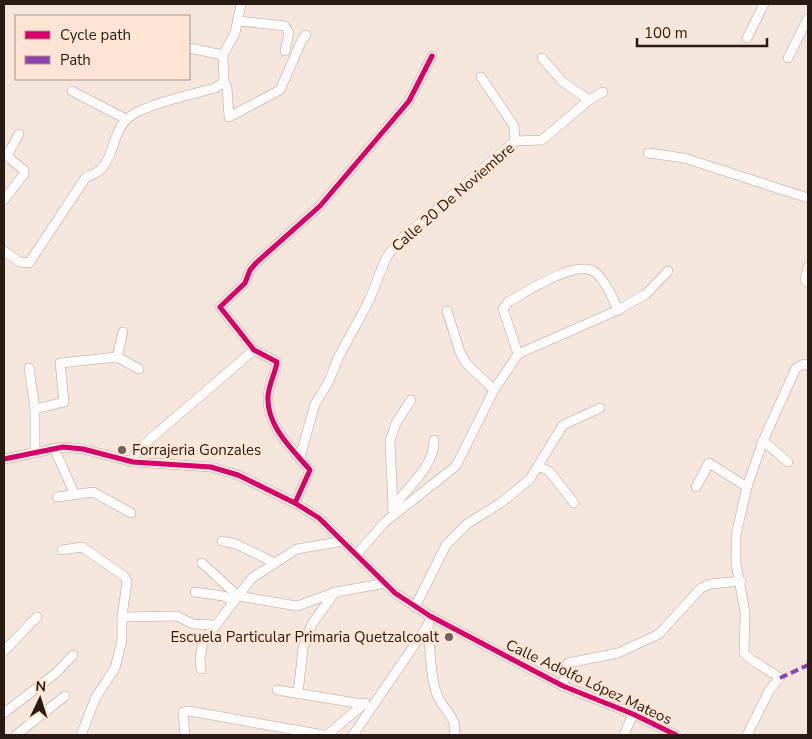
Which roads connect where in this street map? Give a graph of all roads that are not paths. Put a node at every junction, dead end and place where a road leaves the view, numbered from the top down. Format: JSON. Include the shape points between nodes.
{"nodes":[{"id":1,"x":241,"y":4,"type":"edge"},
{"id":2,"x":764,"y":4,"type":"edge"},
{"id":3,"x":808,"y":18,"type":"edge"},
{"id":4,"x":239,"y":21,"type":"junction"},
{"id":5,"x":306,"y":36,"type":"dead end"},
{"id":6,"x":747,"y":38,"type":"dead end"},
{"id":7,"x":190,"y":48,"type":"edge"},
{"id":8,"x":285,"y":51,"type":"dead end"},
{"id":9,"x":223,"y":55,"type":"junction"},
{"id":10,"x":432,"y":56,"type":"dead end"},
{"id":11,"x":542,"y":58,"type":"dead end"},
{"id":12,"x":788,"y":58,"type":"dead end"},
{"id":13,"x":481,"y":77,"type":"dead end"},
{"id":14,"x":224,"y":82,"type":"junction"},
{"id":15,"x":72,"y":91,"type":"dead end"},
{"id":16,"x":603,"y":92,"type":"dead end"},
{"id":17,"x":588,"y":100,"type":"junction"},
{"id":18,"x":126,"y":119,"type":"junction"},
{"id":19,"x":19,"y":134,"type":"dead end"},
{"id":20,"x":515,"y":141,"type":"junction"},
{"id":21,"x":648,"y":153,"type":"dead end"},
{"id":22,"x":808,"y":198,"type":"edge"},
{"id":23,"x":4,"y":200,"type":"edge"},
{"id":24,"x":4,"y":251,"type":"edge"},
{"id":25,"x":808,"y":267,"type":"edge"},
{"id":26,"x":668,"y":270,"type":"dead end"},
{"id":27,"x":808,"y":283,"type":"edge"},
{"id":28,"x":618,"y":310,"type":"junction"},
{"id":29,"x":447,"y":311,"type":"dead end"},
{"id":30,"x":123,"y":332,"type":"dead end"},
{"id":31,"x":254,"y":350,"type":"junction"},
{"id":32,"x":518,"y":354,"type":"junction"},
{"id":33,"x":117,"y":357,"type":"junction"},
{"id":34,"x":808,"y":365,"type":"edge"},
{"id":35,"x":29,"y":368,"type":"dead end"},
{"id":36,"x":139,"y":369,"type":"dead end"},
{"id":37,"x":494,"y":390,"type":"junction"},
{"id":38,"x":411,"y":400,"type":"dead end"},
{"id":39,"x":600,"y":408,"type":"dead end"},
{"id":40,"x":35,"y":409,"type":"junction"},
{"id":41,"x":434,"y":440,"type":"dead end"},
{"id":42,"x":763,"y":441,"type":"junction"},
{"id":43,"x":54,"y":448,"type":"junction"},
{"id":44,"x":35,"y":451,"type":"junction"},
{"id":45,"x":300,"y":457,"type":"junction"},
{"id":46,"x":4,"y":459,"type":"edge"},
{"id":47,"x":133,"y":462,"type":"junction"},
{"id":48,"x":788,"y":462,"type":"dead end"},
{"id":49,"x":540,"y":467,"type":"junction"},
{"id":50,"x":696,"y":487,"type":"dead end"},
{"id":51,"x":747,"y":487,"type":"junction"},
{"id":52,"x":75,"y":495,"type":"junction"},
{"id":53,"x":57,"y":497,"type":"dead end"},
{"id":54,"x":295,"y":503,"type":"junction"},
{"id":55,"x":574,"y":503,"type":"dead end"},
{"id":56,"x":393,"y":507,"type":"junction"},
{"id":57,"x":131,"y":513,"type":"dead end"},
{"id":58,"x":385,"y":522,"type":"junction"},
{"id":59,"x":222,"y":541,"type":"dead end"},
{"id":60,"x":344,"y":541,"type":"junction"},
{"id":61,"x":62,"y":550,"type":"dead end"},
{"id":62,"x":356,"y":555,"type":"junction"},
{"id":63,"x":275,"y":562,"type":"junction"},
{"id":64,"x":202,"y":563,"type":"dead end"},
{"id":65,"x":741,"y":581,"type":"junction"},
{"id":66,"x":386,"y":583,"type":"junction"},
{"id":67,"x":195,"y":592,"type":"dead end"},
{"id":68,"x":336,"y":592,"type":"junction"},
{"id":69,"x":236,"y":598,"type":"junction"},
{"id":70,"x":415,"y":607,"type":"junction"},
{"id":71,"x":37,"y":617,"type":"dead end"},
{"id":72,"x":122,"y":617,"type":"junction"},
{"id":73,"x":429,"y":621,"type":"junction"},
{"id":74,"x":217,"y":625,"type":"junction"},
{"id":75,"x":4,"y":651,"type":"edge"},
{"id":76,"x":73,"y":655,"type":"dead end"},
{"id":77,"x":201,"y":670,"type":"dead end"},
{"id":78,"x":563,"y":686,"type":"junction"},
{"id":79,"x":277,"y":690,"type":"dead end"},
{"id":80,"x":298,"y":694,"type":"junction"},
{"id":81,"x":65,"y":696,"type":"dead end"},
{"id":82,"x":377,"y":700,"type":"junction"},
{"id":83,"x":362,"y":704,"type":"junction"},
{"id":84,"x":4,"y":713,"type":"edge"},
{"id":85,"x":633,"y":714,"type":"junction"},
{"id":86,"x":16,"y":735,"type":"edge"},
{"id":87,"x":81,"y":735,"type":"edge"},
{"id":88,"x":185,"y":735,"type":"edge"},
{"id":89,"x":325,"y":735,"type":"edge"},
{"id":90,"x":354,"y":735,"type":"edge"},
{"id":91,"x":454,"y":735,"type":"edge"},
{"id":92,"x":624,"y":735,"type":"edge"},
{"id":93,"x":676,"y":735,"type":"edge"},
{"id":94,"x":747,"y":735,"type":"edge"}],
"edges":[{"from":1,"to":4,"type":"street"},
{"from":2,"to":6,"type":"street"},
{"from":3,"to":12,"type":"street"},
{"from":4,"to":8,"type":"street","via":[[285,26],[289,32]]},
{"from":4,"to":9,"type":"street"},
{"from":5,"to":14,"type":"street","via":[[280,90],[229,117]]},
{"from":7,"to":9,"type":"street"},
{"from":9,"to":14,"type":"street"},
{"from":10,"to":31,"type":"street","via":[[409,101],[320,206],[250,270],[245,283],[220,307]]},
{"from":11,"to":17,"type":"street","via":[[563,82]]},
{"from":13,"to":20,"type":"street","via":[[514,126]]},
{"from":14,"to":18,"type":"street","via":[[215,88],[140,110]]},
{"from":15,"to":18,"type":"street"},
{"from":16,"to":17,"type":"street","name":"Calle 20 De Noviembre"},
{"from":17,"to":20,"type":"street","name":"Calle 20 De Noviembre","via":[[542,140]]},
{"from":18,"to":24,"type":"street","via":[[103,168],[96,175],[86,177],[29,263],[20,262]]},
{"from":19,"to":23,"type":"street","via":[[8,154],[24,174]]},
{"from":20,"to":45,"type":"street","name":"Calle 20 De Noviembre","via":[[398,242],[386,258],[369,301],[314,404]]},
{"from":21,"to":22,"type":"street","via":[[684,158]]},
{"from":25,"to":27,"type":"street","via":[[805,280]]},
{"from":26,"to":28,"type":"street","via":[[646,294]]},
{"from":28,"to":32,"type":"street"},
{"from":28,"to":32,"type":"street","via":[[606,284],[595,272],[573,268],[508,302],[503,309]]},
{"from":29,"to":37,"type":"street","via":[[466,363]]},
{"from":30,"to":33,"type":"street"},
{"from":31,"to":45,"type":"street","via":[[277,362],[268,397],[270,414],[280,434]]},
{"from":31,"to":47,"type":"street","via":[[134,452]]},
{"from":32,"to":37,"type":"street"},
{"from":33,"to":36,"type":"street"},
{"from":33,"to":40,"type":"street","via":[[60,363],[64,402]]},
{"from":34,"to":42,"type":"street","via":[[796,368]]},
{"from":35,"to":40,"type":"street"},
{"from":37,"to":58,"type":"street","via":[[456,466]]},
{"from":38,"to":56,"type":"street","via":[[396,423],[390,441]]},
{"from":39,"to":49,"type":"street","via":[[563,426]]},
{"from":40,"to":44,"type":"street"},
{"from":41,"to":56,"type":"street","via":[[434,450],[426,467]]},
{"from":42,"to":48,"type":"street"},
{"from":42,"to":51,"type":"street"},
{"from":43,"to":44,"type":"street"},
{"from":43,"to":47,"type":"street","via":[[83,449]]},
{"from":43,"to":52,"type":"street"},
{"from":44,"to":46,"type":"street"},
{"from":45,"to":54,"type":"street","via":[[310,470]]},
{"from":47,"to":54,"type":"street","via":[[211,467],[238,475]]},
{"from":49,"to":55,"type":"street","via":[[548,471]]},
{"from":49,"to":70,"type":"street","via":[[502,502],[466,524],[446,545]]},
{"from":50,"to":51,"type":"street","via":[[709,463]]},
{"from":51,"to":65,"type":"street","via":[[736,535],[736,563]]},
{"from":52,"to":53,"type":"street"},
{"from":52,"to":57,"type":"street","via":[[93,492]]},
{"from":54,"to":60,"type":"street","via":[[319,518]]},
{"from":56,"to":58,"type":"street"},
{"from":58,"to":62,"type":"street"},
{"from":59,"to":63,"type":"street"},
{"from":60,"to":62,"type":"street"},
{"from":60,"to":63,"type":"street","via":[[297,550]]},
{"from":61,"to":72,"type":"street","via":[[82,547],[124,576],[127,581]]},
{"from":62,"to":66,"type":"street"},
{"from":63,"to":69,"type":"street","via":[[252,578]]},
{"from":64,"to":69,"type":"street"},
{"from":65,"to":78,"type":"street","via":[[701,588],[659,634],[618,653],[568,663]]},
{"from":65,"to":94,"type":"street","via":[[745,612],[744,653],[780,678],[770,689]]},
{"from":66,"to":68,"type":"street"},
{"from":66,"to":70,"type":"street"},
{"from":67,"to":69,"type":"street"},
{"from":68,"to":69,"type":"street","via":[[297,606]]},
{"from":68,"to":80,"type":"street","via":[[312,624],[303,648]]},
{"from":69,"to":74,"type":"street"},
{"from":70,"to":73,"type":"street"},
{"from":71,"to":75,"type":"street"},
{"from":72,"to":74,"type":"street","via":[[177,616],[193,624]]},
{"from":72,"to":87,"type":"street","via":[[122,640],[115,668],[96,698]]},
{"from":73,"to":78,"type":"street","name":"Calle Adolfo López Mateos"},
{"from":73,"to":82,"type":"street"},
{"from":73,"to":91,"type":"street","via":[[438,696],[452,715],[456,725]]},
{"from":74,"to":77,"type":"street","via":[[203,642]]},
{"from":76,"to":84,"type":"street","via":[[56,673]]},
{"from":78,"to":85,"type":"street","name":"Calle Adolfo López Mateos"},
{"from":79,"to":80,"type":"street"},
{"from":80,"to":83,"type":"street"},
{"from":81,"to":86,"type":"street"},
{"from":82,"to":83,"type":"street"},
{"from":82,"to":90,"type":"street"},
{"from":83,"to":89,"type":"street"},
{"from":85,"to":92,"type":"street"},
{"from":85,"to":93,"type":"street","name":"Calle Adolfo López Mateos"},
{"from":88,"to":89,"type":"street","via":[[183,712],[189,711]]}]}
